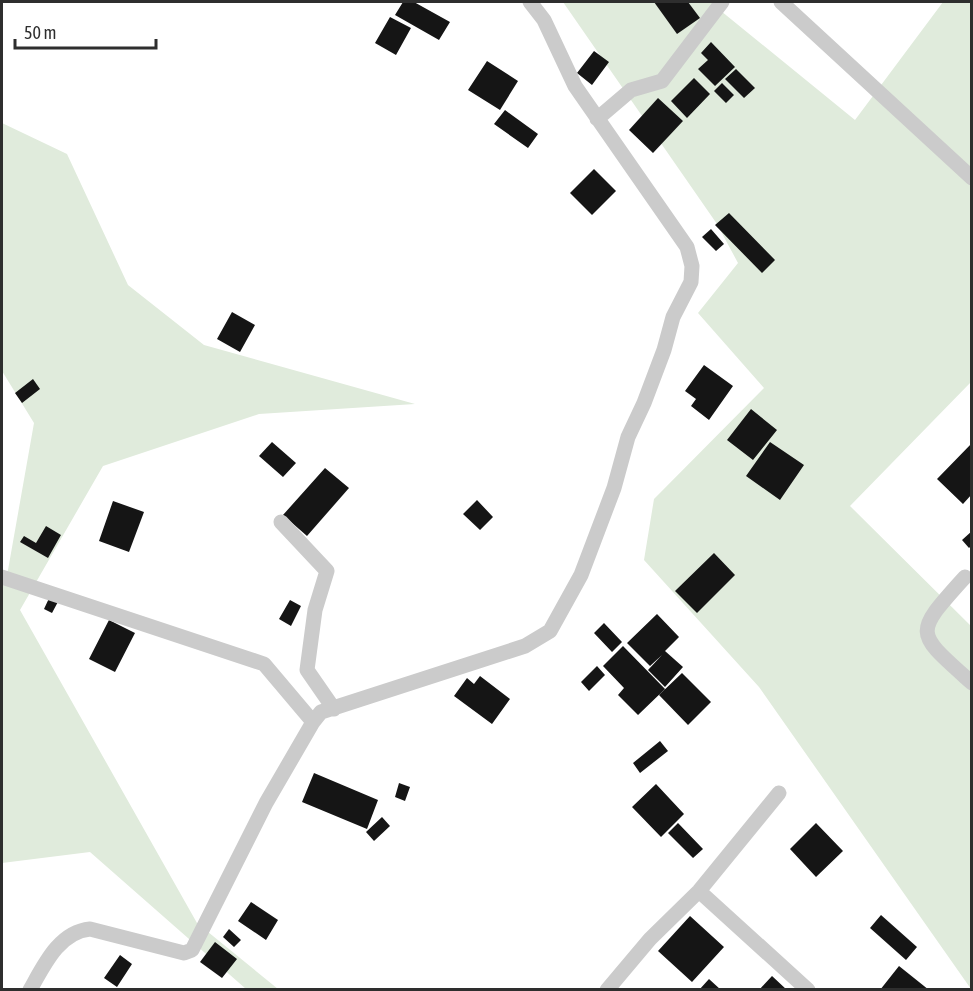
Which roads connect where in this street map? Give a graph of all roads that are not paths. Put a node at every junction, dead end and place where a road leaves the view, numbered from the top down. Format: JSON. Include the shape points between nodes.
{"nodes":[{"id":1,"x":530,"y":2,"type":"edge"},
{"id":2,"x":722,"y":2,"type":"edge"},
{"id":3,"x":781,"y":2,"type":"edge"},
{"id":4,"x":597,"y":119,"type":"junction"},
{"id":5,"x":972,"y":178,"type":"edge"},
{"id":6,"x":281,"y":522,"type":"dead end"},
{"id":7,"x":2,"y":576,"type":"edge"},
{"id":8,"x":965,"y":577,"type":"dead end"},
{"id":9,"x":972,"y":683,"type":"edge"},
{"id":10,"x":334,"y":709,"type":"junction"},
{"id":11,"x":313,"y":722,"type":"junction"},
{"id":12,"x":779,"y":793,"type":"dead end"},
{"id":13,"x":699,"y":891,"type":"junction"},
{"id":14,"x":30,"y":990,"type":"edge"},
{"id":15,"x":607,"y":990,"type":"edge"},
{"id":16,"x":808,"y":990,"type":"edge"}],
"edges":[{"from":1,"to":4,"type":"street","via":[[544,20],[575,86]]},
{"from":2,"to":4,"type":"street","via":[[662,81],[631,90]]},
{"from":3,"to":5,"type":"street"},
{"from":4,"to":10,"type":"street","via":[[687,247],[692,274],[628,436],[614,488],[581,575],[550,631],[538,640]]},
{"from":6,"to":10,"type":"street","via":[[327,571],[315,610],[307,670]]},
{"from":7,"to":11,"type":"street","via":[[264,664]]},
{"from":8,"to":9,"type":"street","via":[[932,614],[926,627],[928,640]]},
{"from":10,"to":11,"type":"street","via":[[321,712]]},
{"from":11,"to":14,"type":"street","via":[[266,803],[192,950],[184,953],[82,930],[60,943]]},
{"from":12,"to":13,"type":"street"},
{"from":13,"to":15,"type":"street","via":[[650,939]]},
{"from":13,"to":16,"type":"street"}]}
